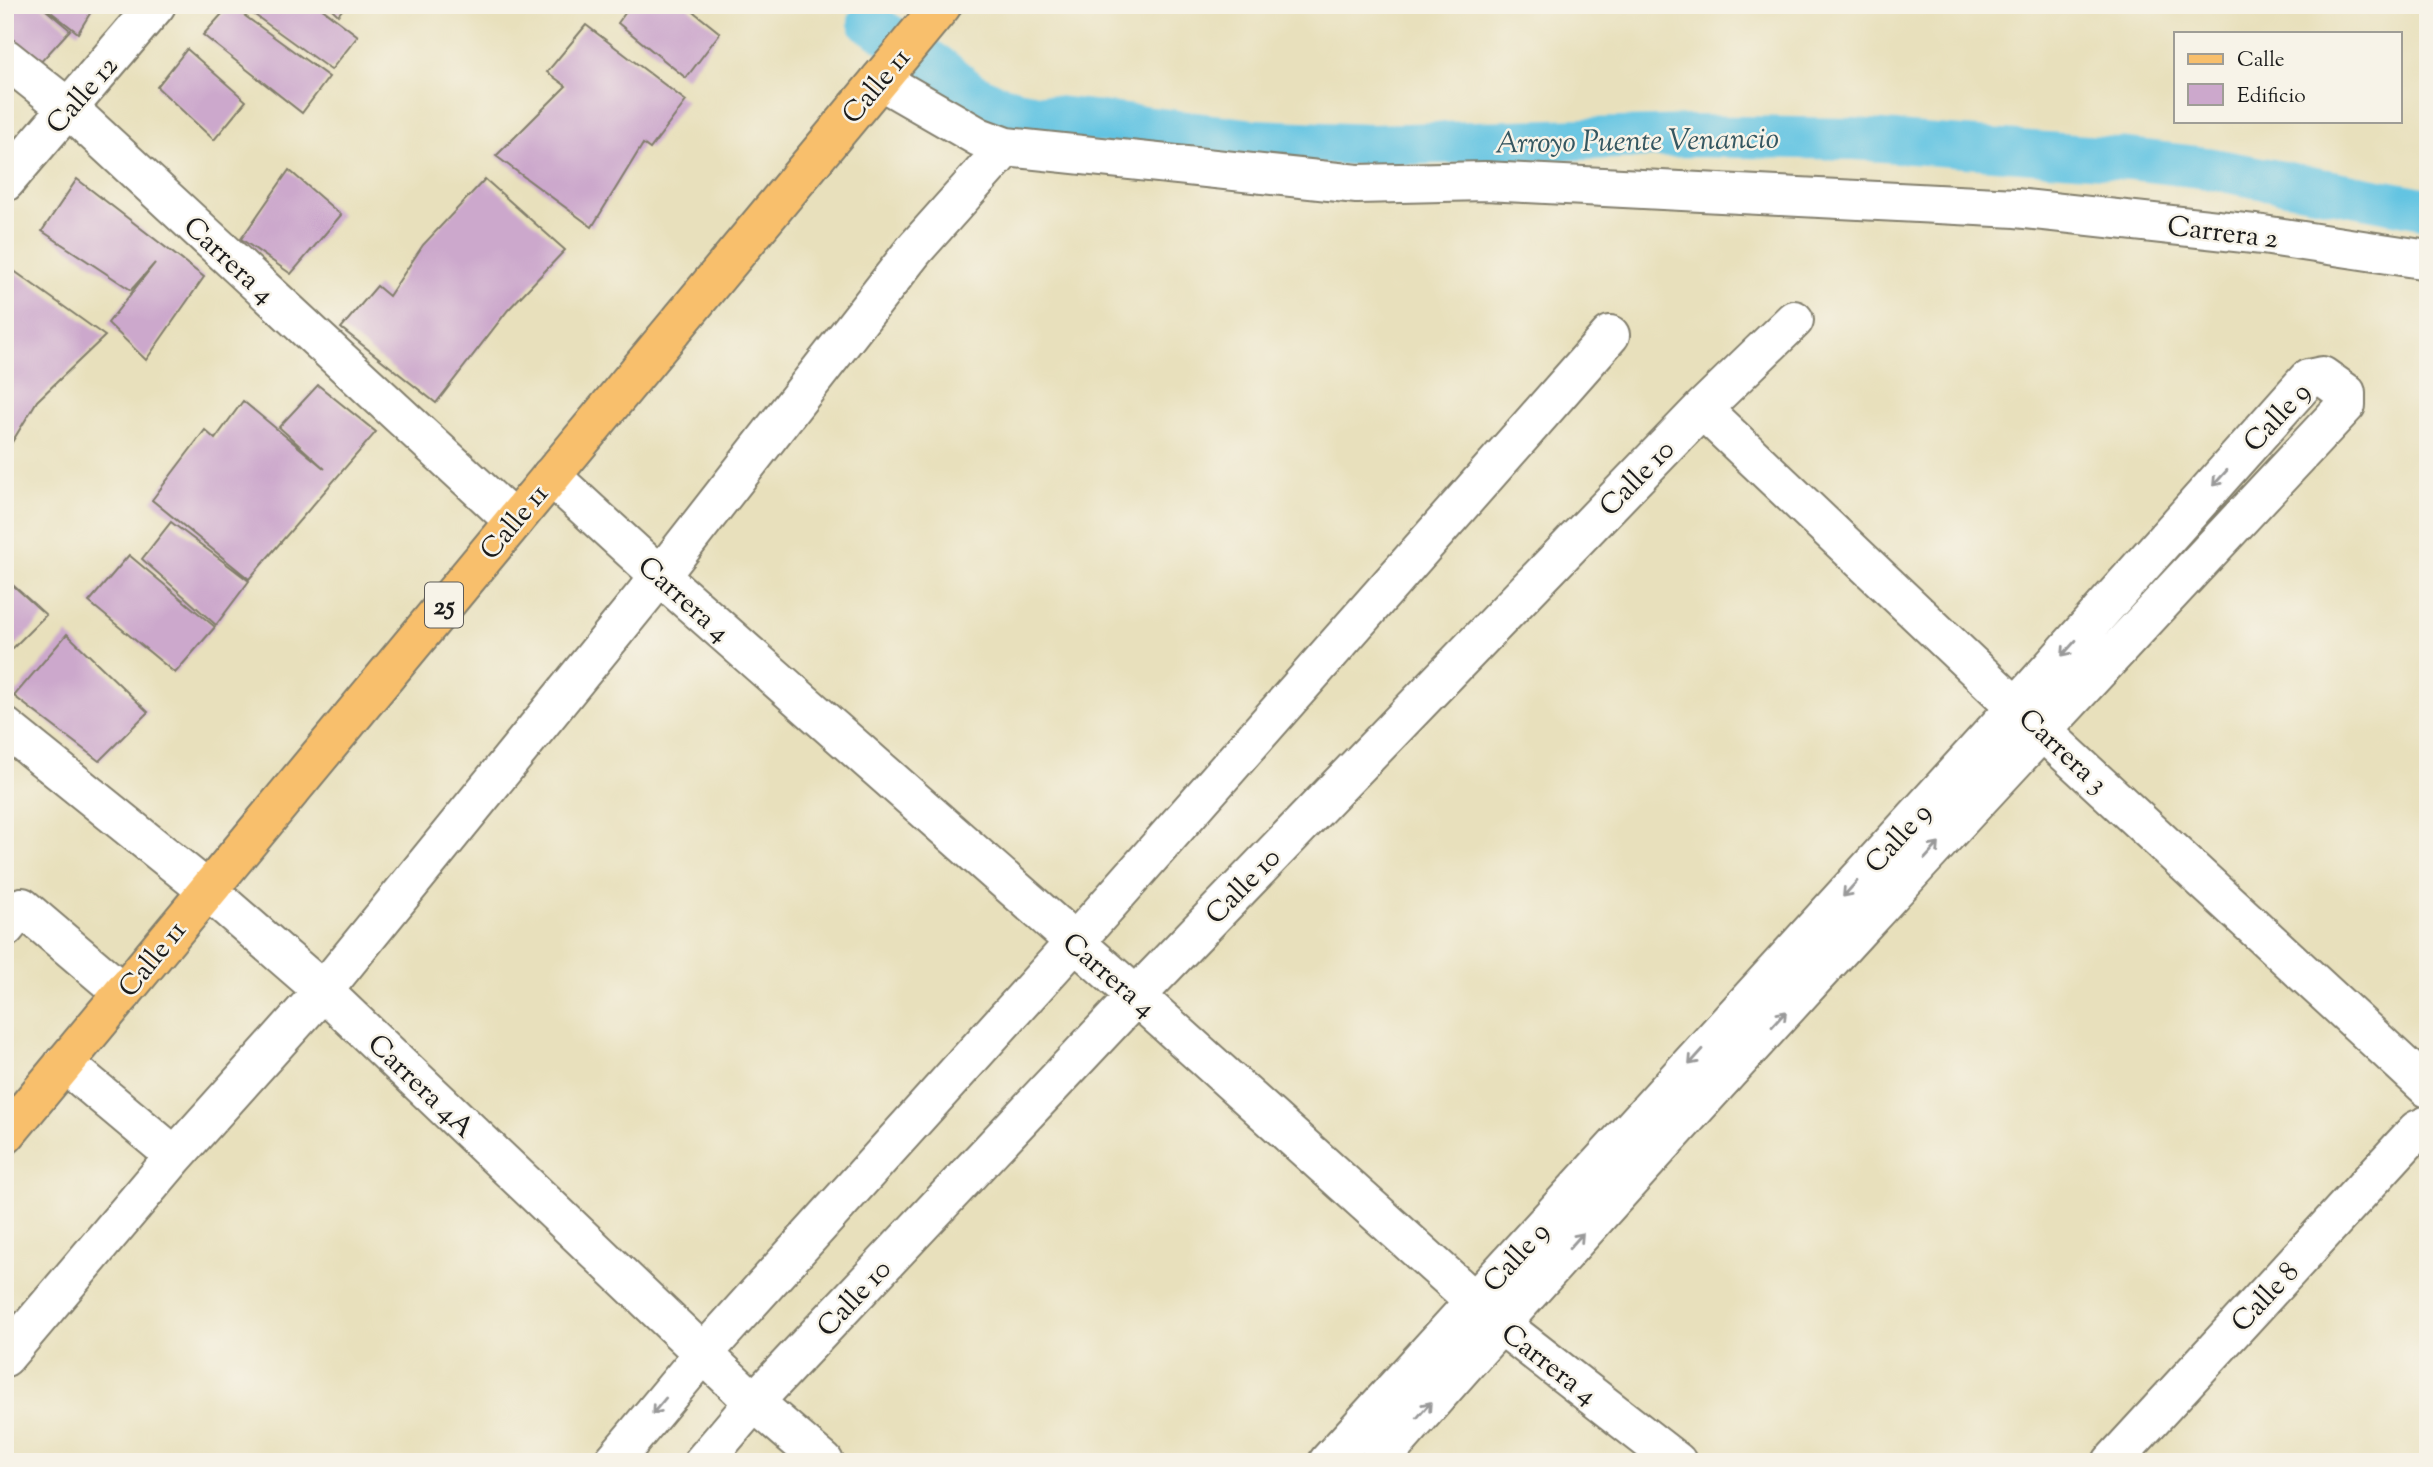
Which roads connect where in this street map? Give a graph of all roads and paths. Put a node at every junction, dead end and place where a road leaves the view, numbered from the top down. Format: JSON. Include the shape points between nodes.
{"nodes":[{"id":1,"x":156,"y":5,"type":"edge"},
{"id":2,"x":932,"y":16,"type":"edge"},
{"id":3,"x":5,"y":58,"type":"edge"},
{"id":4,"x":881,"y":78,"type":"junction"},
{"id":5,"x":68,"y":108,"type":"junction"},
{"id":6,"x":1006,"y":147,"type":"junction"},
{"id":7,"x":5,"y":182,"type":"edge"},
{"id":8,"x":2428,"y":260,"type":"edge"},
{"id":9,"x":1794,"y":320,"type":"dead end"},
{"id":10,"x":1611,"y":335,"type":"dead end"},
{"id":11,"x":1702,"y":409,"type":"junction"},
{"id":12,"x":551,"y":476,"type":"junction"},
{"id":13,"x":514,"y":521,"type":"junction"},
{"id":14,"x":660,"y":576,"type":"junction"},
{"id":15,"x":2029,"y":718,"type":"junction"},
{"id":16,"x":5,"y":727,"type":"edge"},
{"id":17,"x":207,"y":890,"type":"junction"},
{"id":18,"x":5,"y":928,"type":"edge"},
{"id":19,"x":1074,"y":942,"type":"junction"},
{"id":20,"x":323,"y":991,"type":"junction"},
{"id":21,"x":123,"y":993,"type":"junction"},
{"id":22,"x":1136,"y":996,"type":"junction"},
{"id":23,"x":64,"y":1063,"type":"junction"},
{"id":24,"x":2428,"y":1088,"type":"edge"},
{"id":25,"x":2424,"y":1118,"type":"edge"},
{"id":26,"x":5,"y":1135,"type":"edge"},
{"id":27,"x":175,"y":1156,"type":"junction"},
{"id":28,"x":1487,"y":1312,"type":"junction"},
{"id":29,"x":703,"y":1354,"type":"junction"},
{"id":30,"x":5,"y":1357,"type":"edge"},
{"id":31,"x":754,"y":1402,"type":"junction"},
{"id":32,"x":613,"y":1462,"type":"edge"},
{"id":33,"x":703,"y":1462,"type":"edge"},
{"id":34,"x":824,"y":1462,"type":"edge"},
{"id":35,"x":1328,"y":1462,"type":"edge"},
{"id":36,"x":1379,"y":1462,"type":"edge"},
{"id":37,"x":1677,"y":1462,"type":"edge"},
{"id":38,"x":2112,"y":1462,"type":"edge"}],
"edges":[{"from":1,"to":5,"type":"street","name":"Calle 12"},
{"from":2,"to":4,"type":"main road","name":"Calle 11","number":"25"},
{"from":3,"to":5,"type":"street","name":"Carrera 4"},
{"from":4,"to":6,"type":"street","name":"Carrera 2","via":[[979,137]]},
{"from":4,"to":12,"type":"main road","name":"Calle 11","number":"25"},
{"from":5,"to":7,"type":"street","name":"Calle 12"},
{"from":5,"to":13,"type":"street","name":"Carrera 4"},
{"from":6,"to":8,"type":"street","name":"Carrera 2","via":[[1357,184],[1485,181],[2017,208],[2263,235]]},
{"from":6,"to":14,"type":"street","via":[[915,250]]},
{"from":9,"to":11,"type":"street","name":"Calle 10"},
{"from":10,"to":19,"type":"street"},
{"from":11,"to":15,"type":"street","name":"Carrera 3"},
{"from":11,"to":22,"type":"street","name":"Calle 10"},
{"from":12,"to":13,"type":"main road","name":"Calle 11","number":"25"},
{"from":12,"to":14,"type":"street","name":"Carrera 4"},
{"from":13,"to":17,"type":"main road","name":"Calle 11","number":"25"},
{"from":14,"to":19,"type":"street","name":"Carrera 4"},
{"from":14,"to":20,"type":"street"},
{"from":15,"to":15,"type":"street","name":"Calle 9","one_way":true,"via":[[2346,405],[2346,393],[2322,376],[2308,379]]},
{"from":15,"to":24,"type":"street","name":"Carrera 3"},
{"from":15,"to":28,"type":"street","name":"Calle 9"},
{"from":16,"to":17,"type":"street","name":"Carrera 4A"},
{"from":17,"to":20,"type":"street","name":"Carrera 4A"},
{"from":17,"to":21,"type":"main road","name":"Calle 11","number":"25"},
{"from":18,"to":21,"type":"street","via":[[22,907]]},
{"from":19,"to":22,"type":"street","name":"Carrera 4"},
{"from":19,"to":29,"type":"street"},
{"from":20,"to":27,"type":"street"},
{"from":20,"to":29,"type":"street","name":"Carrera 4A"},
{"from":21,"to":23,"type":"main road","name":"Calle 11","number":"25"},
{"from":22,"to":28,"type":"street","name":"Carrera 4"},
{"from":22,"to":31,"type":"street","name":"Calle 10"},
{"from":23,"to":26,"type":"main road","name":"Calle 11","number":"25"},
{"from":23,"to":27,"type":"street"},
{"from":25,"to":38,"type":"street","name":"Calle 8"},
{"from":27,"to":30,"type":"street"},
{"from":28,"to":35,"type":"street","name":"Calle 9"},
{"from":36,"to":28,"type":"street","name":"Calle 9","one_way":true},
{"from":28,"to":37,"type":"street","name":"Carrera 4"},
{"from":29,"to":31,"type":"street","name":"Carrera 4A"},
{"from":29,"to":32,"type":"street","one_way":true},
{"from":31,"to":33,"type":"street","name":"Calle 10"},
{"from":31,"to":34,"type":"street","name":"Carrera 4A"}]}
